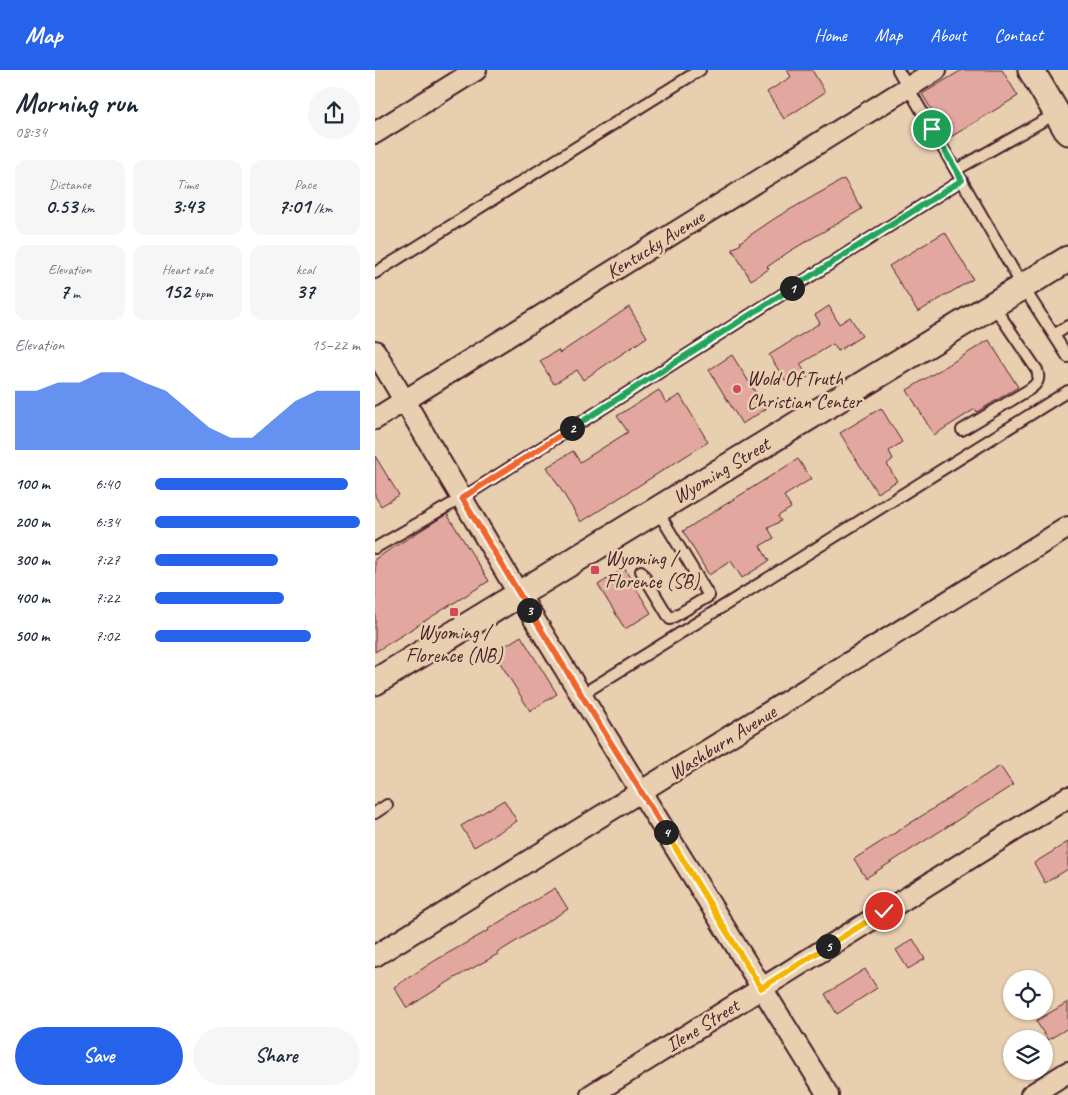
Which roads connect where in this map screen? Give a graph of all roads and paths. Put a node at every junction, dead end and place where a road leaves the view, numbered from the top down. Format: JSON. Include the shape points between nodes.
{"nodes":[{"id":1,"x":476,"y":70,"type":"edge"},
{"id":2,"x":700,"y":70,"type":"edge"},
{"id":3,"x":936,"y":70,"type":"edge"},
{"id":4,"x":1031,"y":70,"type":"edge"},
{"id":5,"x":903,"y":78,"type":"edge"},
{"id":6,"x":1062,"y":123,"type":"edge"},
{"id":7,"x":375,"y":133,"type":"edge"},
{"id":8,"x":957,"y":170,"type":"junction"},
{"id":9,"x":962,"y":180,"type":"junction"},
{"id":10,"x":1068,"y":259,"type":"edge"},
{"id":11,"x":375,"y":273,"type":"edge"},
{"id":12,"x":1023,"y":287,"type":"junction"},
{"id":13,"x":993,"y":305,"type":"junction"},
{"id":14,"x":1068,"y":326,"type":"edge"},
{"id":15,"x":1053,"y":335,"type":"junction"},
{"id":16,"x":375,"y":351,"type":"edge"},
{"id":17,"x":1068,"y":358,"type":"edge"},
{"id":18,"x":1068,"y":390,"type":"edge"},
{"id":19,"x":404,"y":400,"type":"junction"},
{"id":20,"x":375,"y":419,"type":"edge"},
{"id":21,"x":963,"y":430,"type":"dead end"},
{"id":22,"x":462,"y":498,"type":"junction"},
{"id":23,"x":656,"y":510,"type":"junction"},
{"id":24,"x":1068,"y":527,"type":"edge"},
{"id":25,"x":375,"y":548,"type":"edge"},
{"id":26,"x":641,"y":571,"type":"dead end"},
{"id":27,"x":518,"y":593,"type":"junction"},
{"id":28,"x":375,"y":682,"type":"edge"},
{"id":29,"x":581,"y":695,"type":"junction"},
{"id":30,"x":641,"y":792,"type":"junction"},
{"id":31,"x":1068,"y":797,"type":"edge"},
{"id":32,"x":387,"y":805,"type":"dead end"},
{"id":33,"x":375,"y":813,"type":"edge"},
{"id":34,"x":375,"y":956,"type":"edge"},
{"id":35,"x":761,"y":988,"type":"junction"},
{"id":36,"x":1068,"y":1072,"type":"edge"},
{"id":37,"x":591,"y":1095,"type":"edge"},
{"id":38,"x":828,"y":1095,"type":"edge"},
{"id":39,"x":1031,"y":1095,"type":"edge"}],
"edges":[{"from":1,"to":7,"type":"street"},
{"from":2,"to":11,"type":"lane"},
{"from":3,"to":5,"type":"street","name":"Kentucky Avenue"},
{"from":4,"to":6,"type":"street"},
{"from":5,"to":8,"type":"lane"},
{"from":5,"to":19,"type":"street","name":"Kentucky Avenue"},
{"from":6,"to":8,"type":"lane"},
{"from":8,"to":9,"type":"lane"},
{"from":9,"to":12,"type":"lane"},
{"from":9,"to":22,"type":"lane"},
{"from":10,"to":12,"type":"street","name":"Wyoming Street"},
{"from":12,"to":13,"type":"street","name":"Wyoming Street"},
{"from":12,"to":15,"type":"lane"},
{"from":13,"to":21,"type":"lane","via":[[1040,377],[1037,384]]},
{"from":13,"to":23,"type":"street","name":"Wyoming Street"},
{"from":14,"to":15,"type":"lane"},
{"from":15,"to":17,"type":"lane"},
{"from":16,"to":19,"type":"street"},
{"from":18,"to":29,"type":"lane"},
{"from":19,"to":20,"type":"street","name":"Kentucky Avenue"},
{"from":19,"to":22,"type":"street"},
{"from":22,"to":25,"type":"lane"},
{"from":22,"to":27,"type":"street"},
{"from":23,"to":26,"type":"lane","via":[[709,596],[670,619]]},
{"from":23,"to":27,"type":"street","name":"Wyoming Street"},
{"from":24,"to":30,"type":"street","name":"Washburn Avenue"},
{"from":27,"to":28,"type":"street","name":"Wyoming Street"},
{"from":27,"to":29,"type":"street"},
{"from":29,"to":30,"type":"street"},
{"from":30,"to":34,"type":"street","name":"Washburn Avenue"},
{"from":30,"to":35,"type":"street"},
{"from":31,"to":35,"type":"street","name":"Ilene Street"},
{"from":32,"to":33,"type":"lane"},
{"from":35,"to":37,"type":"street","name":"Ilene Street"},
{"from":35,"to":38,"type":"street"},
{"from":36,"to":39,"type":"street"}]}
